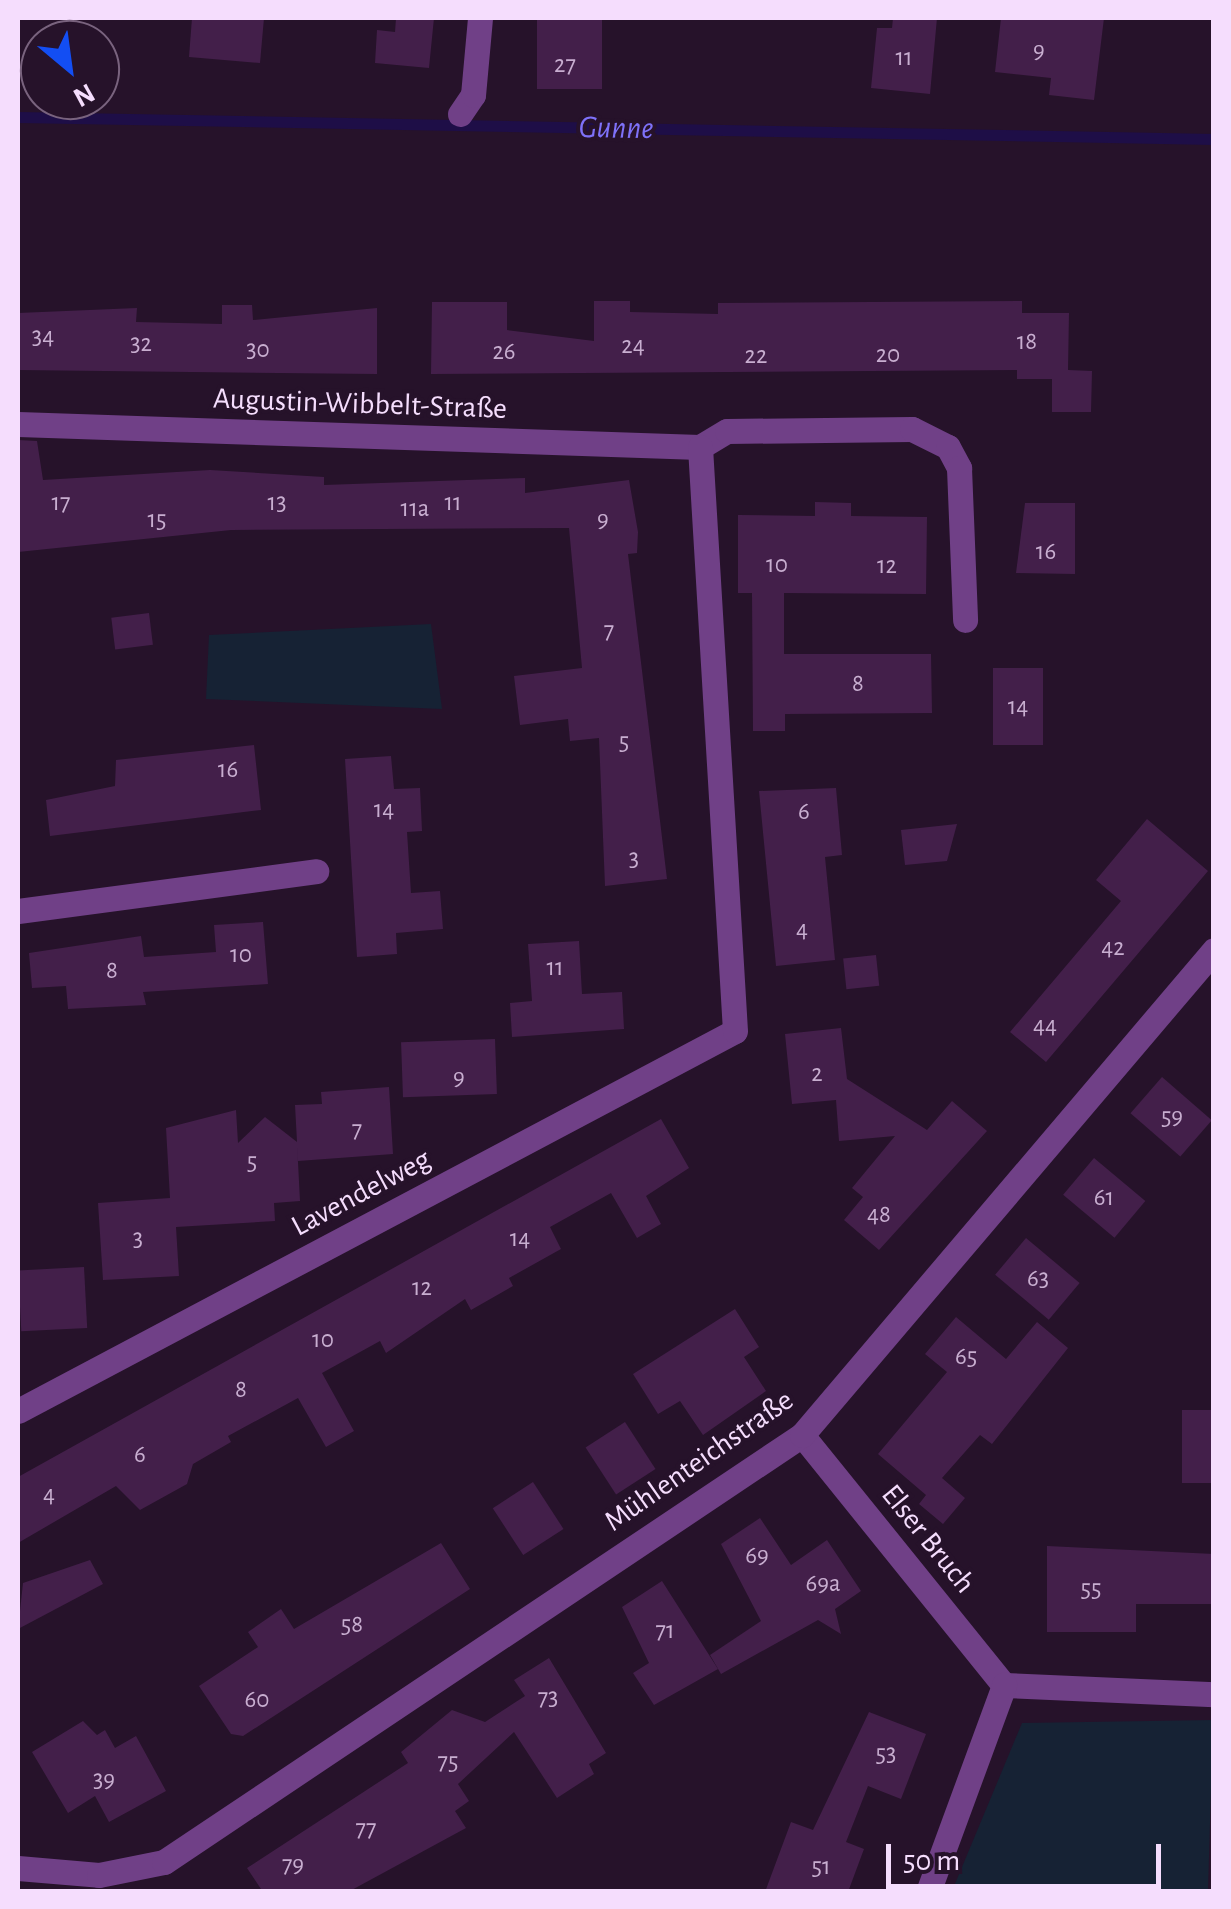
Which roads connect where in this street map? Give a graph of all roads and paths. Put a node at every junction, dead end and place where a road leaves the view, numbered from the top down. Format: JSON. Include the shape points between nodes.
{"nodes":[{"id":1,"x":480,"y":18,"type":"edge"},
{"id":2,"x":460,"y":114,"type":"dead end"},
{"id":3,"x":18,"y":424,"type":"edge"},
{"id":4,"x":700,"y":447,"type":"junction"},
{"id":5,"x":965,"y":620,"type":"dead end"},
{"id":6,"x":316,"y":871,"type":"dead end"},
{"id":7,"x":18,"y":910,"type":"edge"},
{"id":8,"x":1214,"y":950,"type":"edge"},
{"id":9,"x":18,"y":1412,"type":"edge"},
{"id":10,"x":802,"y":1435,"type":"junction"},
{"id":11,"x":1004,"y":1685,"type":"junction"},
{"id":12,"x":1214,"y":1694,"type":"edge"},
{"id":13,"x":18,"y":1868,"type":"edge"},
{"id":14,"x":928,"y":1892,"type":"edge"}],
"edges":[{"from":1,"to":2,"type":"street","via":[[473,95]]},
{"from":3,"to":4,"type":"street","name":"Augustin-Wibbelt-Straße"},
{"from":4,"to":5,"type":"street","name":"Augustin-Wibbelt-Straße","via":[[728,432],[912,429],[948,447],[959,468]]},
{"from":4,"to":9,"type":"street","name":"Lavendelweg","via":[[735,1031]]},
{"from":6,"to":7,"type":"street"},
{"from":8,"to":10,"type":"street","name":"Mühlenteichstraße"},
{"from":10,"to":11,"type":"street","name":"Elser Bruch"},
{"from":10,"to":13,"type":"street","name":"Mühlenteichstraße","via":[[164,1862],[99,1875]]},
{"from":11,"to":12,"type":"street"},
{"from":11,"to":14,"type":"street"}]}
